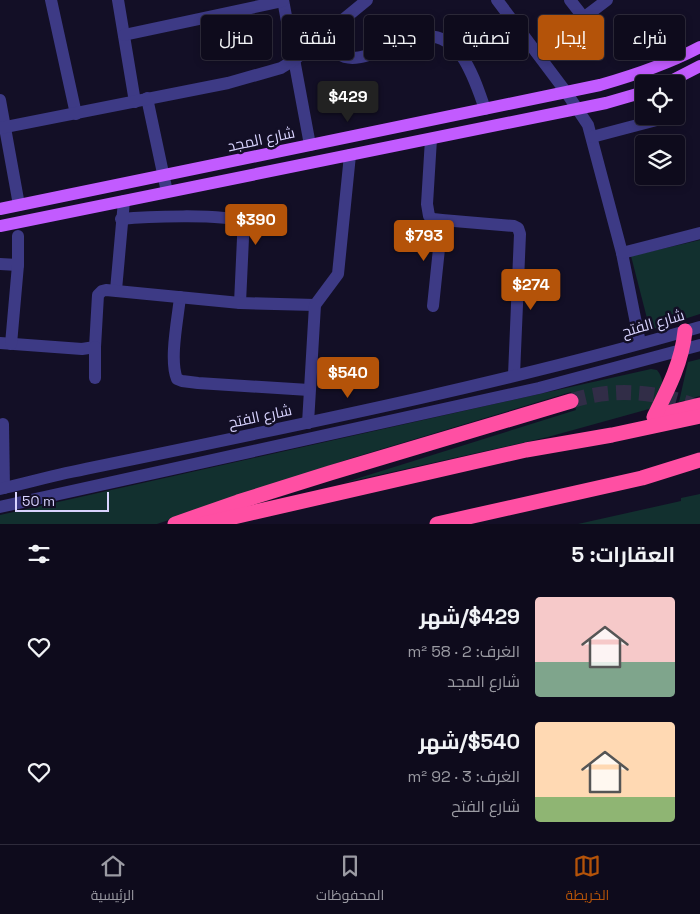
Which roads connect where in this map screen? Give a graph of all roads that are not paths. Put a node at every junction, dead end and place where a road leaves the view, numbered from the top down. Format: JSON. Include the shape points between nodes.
{"nodes":[{"id":1,"x":51,"y":0,"type":"edge"},
{"id":2,"x":118,"y":0,"type":"edge"},
{"id":3,"x":283,"y":0,"type":"edge"},
{"id":4,"x":367,"y":0,"type":"edge"},
{"id":5,"x":497,"y":0,"type":"edge"},
{"id":6,"x":570,"y":0,"type":"edge"},
{"id":7,"x":608,"y":0,"type":"edge"},
{"id":8,"x":286,"y":15,"type":"edge"},
{"id":9,"x":348,"y":15,"type":"edge"},
{"id":10,"x":582,"y":15,"type":"edge"},
{"id":11,"x":588,"y":15,"type":"edge"},
{"id":12,"x":124,"y":35,"type":"junction"},
{"id":13,"x":700,"y":47,"type":"edge"},
{"id":14,"x":537,"y":54,"type":"joint"},
{"id":15,"x":354,"y":58,"type":"edge"},
{"id":16,"x":294,"y":60,"type":"joint"},
{"id":17,"x":700,"y":66,"type":"edge"},
{"id":18,"x":682,"y":75,"type":"edge"},
{"id":19,"x":566,"y":92,"type":"junction"},
{"id":20,"x":635,"y":95,"type":"edge"},
{"id":21,"x":147,"y":98,"type":"junction"},
{"id":22,"x":0,"y":100,"type":"edge"},
{"id":23,"x":135,"y":102,"type":"junction"},
{"id":24,"x":485,"y":109,"type":"junction"},
{"id":25,"x":578,"y":109,"type":"junction"},
{"id":26,"x":76,"y":114,"type":"junction"},
{"id":27,"x":640,"y":125,"type":"edge"},
{"id":28,"x":3,"y":127,"type":"edge"},
{"id":29,"x":592,"y":137,"type":"junction"},
{"id":30,"x":431,"y":139,"type":"junction"},
{"id":31,"x":310,"y":145,"type":"junction"},
{"id":32,"x":350,"y":155,"type":"junction"},
{"id":33,"x":164,"y":176,"type":"junction"},
{"id":34,"x":167,"y":192,"type":"junction"},
{"id":35,"x":124,"y":201,"type":"junction"},
{"id":36,"x":20,"y":205,"type":"junction"},
{"id":37,"x":0,"y":209,"type":"edge"},
{"id":38,"x":121,"y":219,"type":"junction"},
{"id":39,"x":442,"y":220,"type":"junction"},
{"id":40,"x":0,"y":226,"type":"edge"},
{"id":41,"x":700,"y":233,"type":"edge"},
{"id":42,"x":18,"y":236,"type":"dead end"},
{"id":43,"x":622,"y":254,"type":"junction"},
{"id":44,"x":0,"y":264,"type":"edge"},
{"id":45,"x":18,"y":265,"type":"junction"},
{"id":46,"x":116,"y":290,"type":"junction"},
{"id":47,"x":180,"y":297,"type":"junction"},
{"id":48,"x":240,"y":303,"type":"junction"},
{"id":49,"x":315,"y":304,"type":"junction"},
{"id":50,"x":433,"y":306,"type":"dead end"},
{"id":51,"x":700,"y":327,"type":"edge"},
{"id":52,"x":685,"y":331,"type":"junction"},
{"id":53,"x":640,"y":343,"type":"junction"},
{"id":54,"x":6,"y":344,"type":"edge"},
{"id":55,"x":700,"y":345,"type":"edge"},
{"id":56,"x":95,"y":348,"type":"junction"},
{"id":57,"x":683,"y":350,"type":"junction"},
{"id":58,"x":514,"y":375,"type":"junction"},
{"id":59,"x":95,"y":378,"type":"dead end"},
{"id":60,"x":310,"y":390,"type":"junction"},
{"id":61,"x":571,"y":401,"type":"tunnel mouth"},
{"id":62,"x":700,"y":405,"type":"edge"},
{"id":63,"x":654,"y":416,"type":"junction"},
{"id":64,"x":700,"y":416,"type":"edge"},
{"id":65,"x":308,"y":423,"type":"junction"},
{"id":66,"x":4,"y":424,"type":"dead end"},
{"id":67,"x":612,"y":435,"type":"junction"},
{"id":68,"x":700,"y":460,"type":"edge"},
{"id":69,"x":700,"y":471,"type":"edge"},
{"id":70,"x":642,"y":478,"type":"junction"},
{"id":71,"x":2,"y":488,"type":"edge"},
{"id":72,"x":0,"y":507,"type":"edge"},
{"id":73,"x":175,"y":524,"type":"edge"},
{"id":74,"x":203,"y":524,"type":"edge"},
{"id":75,"x":437,"y":524,"type":"edge"}],
"edges":[{"from":1,"to":26,"type":"street"},
{"from":2,"to":12,"type":"street"},
{"from":3,"to":8,"type":"street"},
{"from":3,"to":12,"type":"street"},
{"from":4,"to":9,"type":"street"},
{"from":5,"to":14,"type":"street"},
{"from":6,"to":10,"type":"street"},
{"from":7,"to":11,"type":"street"},
{"from":12,"to":23,"type":"street"},
{"from":13,"to":19,"type":"main road","name":"شارع المجد","via":[[647,71]]},
{"from":14,"to":19,"type":"street"},
{"from":15,"to":24,"type":"street","via":[[420,37],[440,38],[449,42],[467,66]]},
{"from":16,"to":21,"type":"street","via":[[264,74]]},
{"from":16,"to":31,"type":"street"},
{"from":17,"to":18,"type":"main road"},
{"from":19,"to":24,"type":"main road","name":"شارع المجد"},
{"from":19,"to":25,"type":"street"},
{"from":20,"to":25,"type":"main road"},
{"from":21,"to":23,"type":"street"},
{"from":21,"to":33,"type":"street"},
{"from":22,"to":28,"type":"street"},
{"from":23,"to":26,"type":"street"},
{"from":24,"to":31,"type":"main road","name":"شارع المجد"},
{"from":25,"to":29,"type":"street"},
{"from":25,"to":30,"type":"main road"},
{"from":26,"to":28,"type":"street"},
{"from":27,"to":29,"type":"street"},
{"from":28,"to":36,"type":"street"},
{"from":29,"to":43,"type":"street"},
{"from":30,"to":32,"type":"main road"},
{"from":30,"to":39,"type":"street","via":[[427,212],[433,219]]},
{"from":31,"to":33,"type":"main road","name":"شارع المجد"},
{"from":32,"to":34,"type":"main road"},
{"from":32,"to":49,"type":"street","via":[[338,274]]},
{"from":33,"to":34,"type":"street"},
{"from":33,"to":36,"type":"main road","name":"شارع المجد"},
{"from":34,"to":35,"type":"main road"},
{"from":35,"to":38,"type":"street"},
{"from":35,"to":40,"type":"main road"},
{"from":36,"to":37,"type":"main road","name":"شارع المجد"},
{"from":38,"to":46,"type":"street"},
{"from":38,"to":48,"type":"street","via":[[228,218],[240,222],[243,238]]},
{"from":39,"to":50,"type":"street"},
{"from":39,"to":58,"type":"street","via":[[518,228],[521,245]]},
{"from":41,"to":43,"type":"street"},
{"from":42,"to":45,"type":"street"},
{"from":43,"to":53,"type":"street"},
{"from":44,"to":45,"type":"street"},
{"from":45,"to":54,"type":"street"},
{"from":46,"to":47,"type":"street"},
{"from":46,"to":56,"type":"street","via":[[102,291],[98,295]]},
{"from":47,"to":48,"type":"street"},
{"from":47,"to":60,"type":"street","via":[[173,360],[177,379]]},
{"from":48,"to":49,"type":"street"},
{"from":49,"to":60,"type":"street"},
{"from":51,"to":52,"type":"street","name":"شارع الفتح"},
{"from":52,"to":53,"type":"street","name":"شارع الفتح"},
{"from":52,"to":57,"type":"highway"},
{"from":53,"to":58,"type":"street","name":"شارع الفتح"},
{"from":54,"to":56,"type":"street"},
{"from":55,"to":57,"type":"street"},
{"from":56,"to":59,"type":"street"},
{"from":57,"to":63,"type":"highway"},
{"from":57,"to":72,"type":"street","via":[[539,388]]},
{"from":58,"to":65,"type":"street","name":"شارع الفتح"},
{"from":60,"to":65,"type":"street"},
{"from":61,"to":73,"type":"highway","via":[[321,476]]},
{"from":62,"to":63,"type":"highway"},
{"from":63,"to":67,"type":"highway"},
{"from":64,"to":67,"type":"highway"},
{"from":65,"to":71,"type":"street","name":"شارع الفتح"},
{"from":66,"to":71,"type":"street"},
{"from":67,"to":74,"type":"highway","via":[[526,450]]},
{"from":68,"to":70,"type":"highway"},
{"from":69,"to":70,"type":"highway"},
{"from":70,"to":75,"type":"highway"}]}
